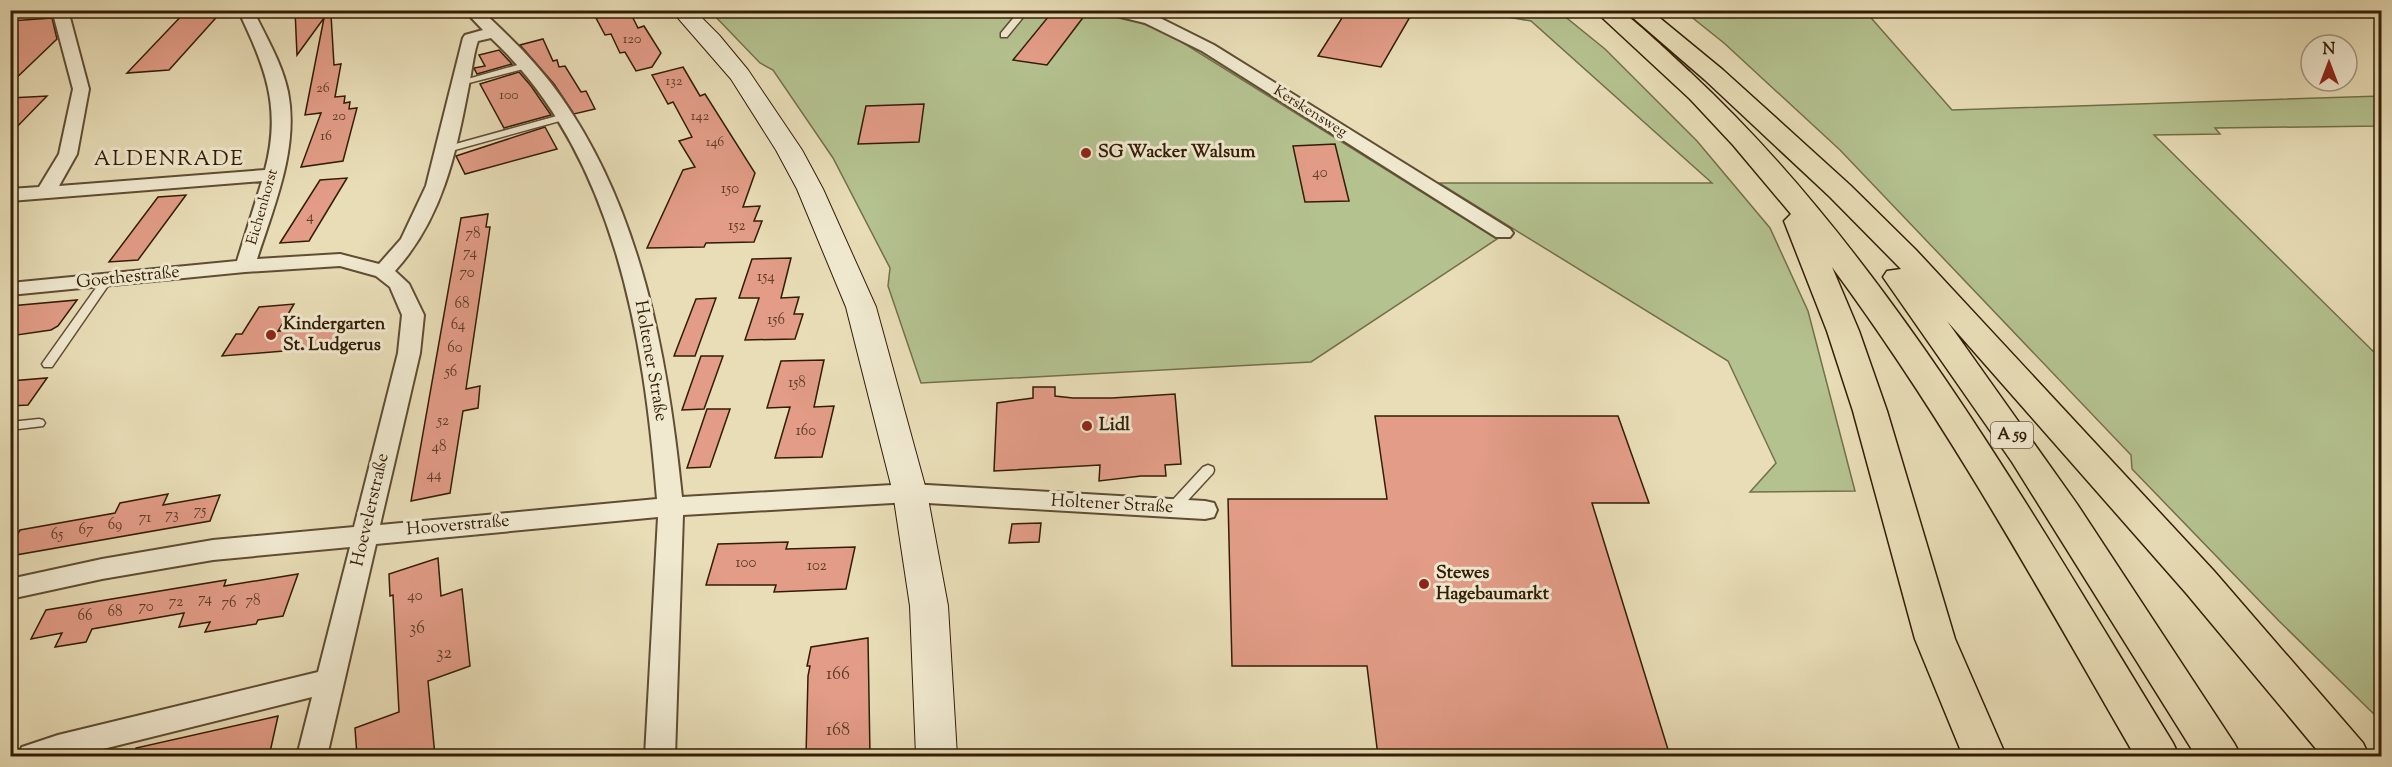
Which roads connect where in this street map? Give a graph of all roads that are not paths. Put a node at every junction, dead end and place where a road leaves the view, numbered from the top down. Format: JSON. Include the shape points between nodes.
{"nodes":[{"id":1,"x":36,"y":10,"type":"edge"},
{"id":2,"x":60,"y":10,"type":"edge"},
{"id":3,"x":245,"y":10,"type":"edge"},
{"id":4,"x":681,"y":10,"type":"edge"},
{"id":5,"x":1025,"y":10,"type":"edge"},
{"id":6,"x":1109,"y":10,"type":"edge"},
{"id":7,"x":1605,"y":10,"type":"edge"},
{"id":8,"x":1635,"y":10,"type":"edge"},
{"id":9,"x":10,"y":12,"type":"edge"},
{"id":10,"x":478,"y":12,"type":"edge"},
{"id":11,"x":495,"y":32,"type":"junction"},
{"id":12,"x":1004,"y":35,"type":"dead end"},
{"id":13,"x":528,"y":65,"type":"junction"},
{"id":14,"x":461,"y":82,"type":"junction"},
{"id":15,"x":564,"y":117,"type":"junction"},
{"id":16,"x":1776,"y":133,"type":"junction"},
{"id":17,"x":444,"y":150,"type":"junction"},
{"id":18,"x":274,"y":175,"type":"junction"},
{"id":19,"x":1782,"y":184,"type":"junction"},
{"id":20,"x":46,"y":192,"type":"junction"},
{"id":21,"x":10,"y":195,"type":"edge"},
{"id":22,"x":1503,"y":233,"type":"dead end"},
{"id":23,"x":245,"y":266,"type":"junction"},
{"id":24,"x":383,"y":273,"type":"junction"},
{"id":25,"x":107,"y":280,"type":"junction"},
{"id":26,"x":10,"y":289,"type":"edge"},
{"id":27,"x":48,"y":364,"type":"dead end"},
{"id":28,"x":39,"y":423,"type":"dead end"},
{"id":29,"x":10,"y":426,"type":"edge"},
{"id":30,"x":1208,"y":470,"type":"dead end"},
{"id":31,"x":910,"y":493,"type":"junction"},
{"id":32,"x":670,"y":507,"type":"junction"},
{"id":33,"x":1173,"y":508,"type":"junction"},
{"id":34,"x":1205,"y":510,"type":"dead end"},
{"id":35,"x":366,"y":534,"type":"junction"},
{"id":36,"x":10,"y":589,"type":"edge"},
{"id":37,"x":329,"y":681,"type":"junction"},
{"id":38,"x":48,"y":754,"type":"edge"},
{"id":39,"x":312,"y":756,"type":"edge"},
{"id":40,"x":660,"y":756,"type":"edge"},
{"id":41,"x":937,"y":756,"type":"edge"},
{"id":42,"x":1984,"y":756,"type":"edge"},
{"id":43,"x":2158,"y":756,"type":"edge"},
{"id":44,"x":2219,"y":756,"type":"edge"},
{"id":45,"x":2348,"y":756,"type":"edge"}],
"edges":[{"from":1,"to":9,"type":"street"},
{"from":2,"to":20,"type":"street","via":[[81,89],[68,154]]},
{"from":3,"to":18,"type":"street","name":"Eichenhorst","via":[[273,69],[281,105]]},
{"from":4,"to":31,"type":"street","via":[[740,75],[810,189],[861,307]]},
{"from":5,"to":12,"type":"lane"},
{"from":6,"to":22,"type":"street","name":"Kerskensweg","via":[[1150,19],[1208,48]]},
{"from":7,"to":19,"type":"highway","number":"A 59","via":[[1684,80]]},
{"from":8,"to":16,"type":"highway","number":"A 59"},
{"from":10,"to":11,"type":"street","name":"Holtener Straße"},
{"from":11,"to":13,"type":"street","name":"Holtener Straße"},
{"from":11,"to":14,"type":"street","via":[[471,38]]},
{"from":13,"to":14,"type":"lane"},
{"from":13,"to":15,"type":"street","name":"Holtener Straße"},
{"from":14,"to":17,"type":"street"},
{"from":15,"to":17,"type":"lane"},
{"from":15,"to":32,"type":"street","name":"Holtener Straße","via":[[612,211],[641,305],[658,390]]},
{"from":16,"to":44,"type":"highway","number":"A 59","via":[[1876,249],[1939,331],[2038,475]]},
{"from":16,"to":45,"type":"highway","via":[[1906,256],[2154,530]]},
{"from":17,"to":24,"type":"street","via":[[426,208],[411,240]]},
{"from":18,"to":20,"type":"street"},
{"from":18,"to":23,"type":"street","name":"Eichenhorst"},
{"from":19,"to":42,"type":"highway","via":[[1843,331],[1935,639]]},
{"from":19,"to":43,"type":"highway","number":"A 59","via":[[1844,260],[1970,445]]},
{"from":20,"to":21,"type":"street"},
{"from":23,"to":24,"type":"street","name":"Hoevelerstraße","via":[[340,260]]},
{"from":23,"to":25,"type":"street","name":"Goethestraße"},
{"from":24,"to":35,"type":"street","name":"Hoevelerstraße","via":[[399,284],[413,315],[409,353]]},
{"from":25,"to":26,"type":"street","name":"Goethestraße"},
{"from":25,"to":27,"type":"lane"},
{"from":28,"to":29,"type":"lane"},
{"from":30,"to":33,"type":"lane"},
{"from":31,"to":32,"type":"street","name":"Hooverstraße"},
{"from":31,"to":33,"type":"street","name":"Holtener Straße"},
{"from":31,"to":41,"type":"street","via":[[929,606]]},
{"from":32,"to":35,"type":"street","name":"Hooverstraße"},
{"from":32,"to":40,"type":"street","name":"Holtener Straße"},
{"from":33,"to":34,"type":"street","name":"Holtener Straße"},
{"from":35,"to":36,"type":"street","name":"Hooverstraße","via":[[213,550]]},
{"from":35,"to":37,"type":"street","name":"Hoevelerstraße"},
{"from":37,"to":38,"type":"street"},
{"from":37,"to":39,"type":"street","name":"Hoevelerstraße"}]}
